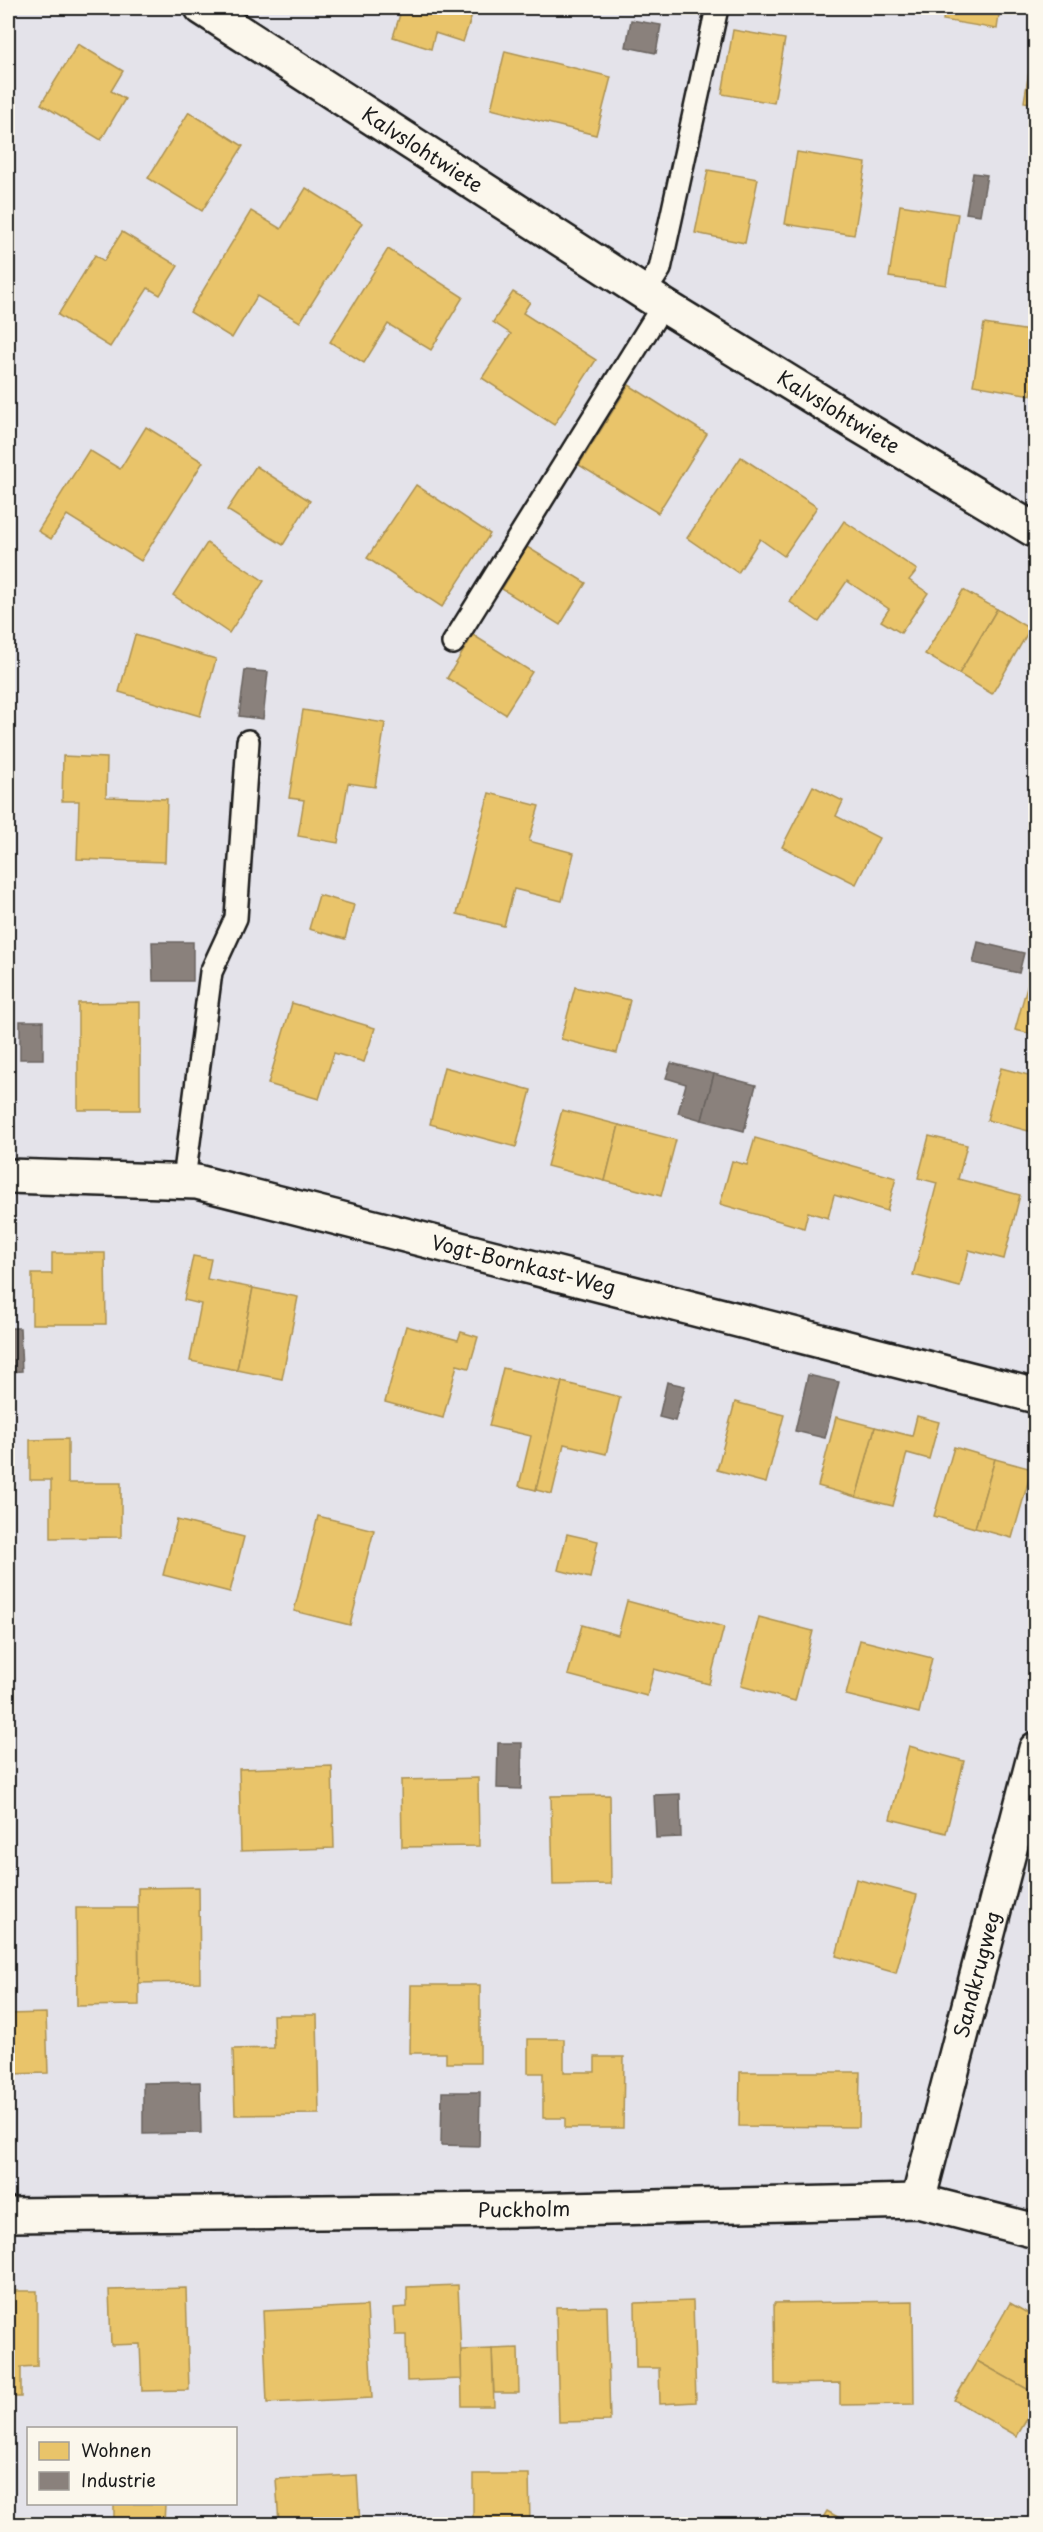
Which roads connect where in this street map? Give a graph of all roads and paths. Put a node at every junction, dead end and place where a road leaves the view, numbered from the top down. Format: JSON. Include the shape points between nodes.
{"nodes":[{"id":1,"x":202,"y":8,"type":"edge"},
{"id":2,"x":717,"y":8,"type":"edge"},
{"id":3,"x":654,"y":298,"type":"junction"},
{"id":4,"x":1035,"y":531,"type":"edge"},
{"id":5,"x":453,"y":643,"type":"dead end"},
{"id":6,"x":248,"y":741,"type":"dead end"},
{"id":7,"x":8,"y":1176,"type":"edge"},
{"id":8,"x":184,"y":1180,"type":"junction"},
{"id":9,"x":1035,"y":1396,"type":"edge"},
{"id":10,"x":1035,"y":1749,"type":"edge"},
{"id":11,"x":918,"y":2201,"type":"junction"},
{"id":12,"x":8,"y":2215,"type":"edge"},
{"id":13,"x":1035,"y":2231,"type":"edge"}],
"edges":[{"from":1,"to":3,"type":"street","name":"Kalvslohtwiete"},
{"from":2,"to":3,"type":"lane"},
{"from":3,"to":4,"type":"street","name":"Kalvslohtwiete"},
{"from":3,"to":5,"type":"lane"},
{"from":6,"to":8,"type":"lane","via":[[236,918],[211,972]]},
{"from":7,"to":8,"type":"street","name":"Vogt-Bornkast-Weg"},
{"from":8,"to":9,"type":"street","name":"Vogt-Bornkast-Weg"},
{"from":10,"to":11,"type":"street","name":"Sandkrugweg"},
{"from":11,"to":12,"type":"street","name":"Puckholm"},
{"from":11,"to":13,"type":"street","name":"Puckholm"}]}
